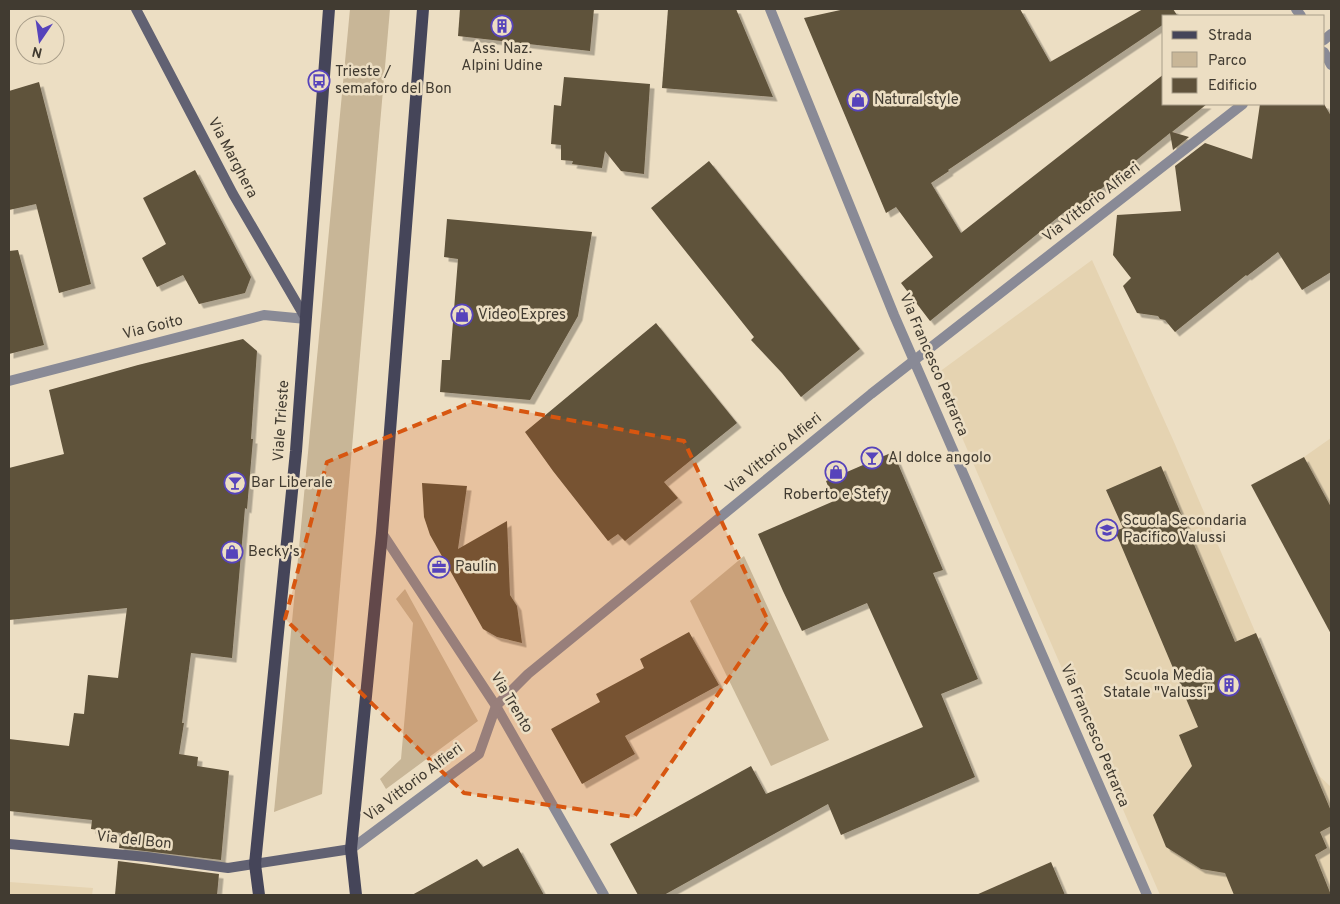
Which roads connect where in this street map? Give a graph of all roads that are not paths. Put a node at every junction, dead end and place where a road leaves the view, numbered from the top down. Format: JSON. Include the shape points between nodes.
{"nodes":[{"id":1,"x":136,"y":9,"type":"edge"},
{"id":2,"x":329,"y":9,"type":"edge"},
{"id":3,"x":422,"y":9,"type":"edge"},
{"id":4,"x":770,"y":9,"type":"edge"},
{"id":5,"x":1325,"y":54,"type":"edge"},
{"id":6,"x":1331,"y":65,"type":"edge"},
{"id":7,"x":1242,"y":105,"type":"edge"},
{"id":8,"x":306,"y":319,"type":"junction"},
{"id":9,"x":914,"y":361,"type":"junction"},
{"id":10,"x":9,"y":381,"type":"edge"},
{"id":11,"x":382,"y":533,"type":"junction"},
{"id":12,"x":496,"y":706,"type":"junction"},
{"id":13,"x":9,"y":844,"type":"edge"},
{"id":14,"x":351,"y":849,"type":"junction"},
{"id":15,"x":255,"y":864,"type":"junction"},
{"id":16,"x":259,"y":895,"type":"edge"},
{"id":17,"x":356,"y":895,"type":"edge"},
{"id":18,"x":604,"y":895,"type":"edge"},
{"id":19,"x":1147,"y":895,"type":"edge"}],
"edges":[{"from":1,"to":8,"type":"street","name":"Via Marghera","via":[[233,194]]},
{"from":2,"to":8,"type":"main road","name":"Viale Trieste"},
{"from":3,"to":11,"type":"main road"},
{"from":4,"to":9,"type":"street","name":"Via Francesco Petrarca"},
{"from":5,"to":6,"type":"street"},
{"from":7,"to":9,"type":"street","name":"Via Vittorio Alfieri"},
{"from":8,"to":10,"type":"street","name":"Via Goito","via":[[264,315]]},
{"from":8,"to":15,"type":"main road","name":"Viale Trieste"},
{"from":9,"to":12,"type":"street","name":"Via Vittorio Alfieri","via":[[528,674]]},
{"from":9,"to":19,"type":"street","name":"Via Francesco Petrarca"},
{"from":11,"to":12,"type":"street","name":"Via Trento"},
{"from":11,"to":14,"type":"main road"},
{"from":12,"to":14,"type":"street","name":"Via Vittorio Alfieri","via":[[479,754]]},
{"from":12,"to":18,"type":"street","name":"Via Trento"},
{"from":13,"to":15,"type":"street","name":"Via del Bon","via":[[228,868]]},
{"from":14,"to":15,"type":"street"},
{"from":14,"to":17,"type":"main road"},
{"from":15,"to":16,"type":"main road","name":"Viale Trieste"}]}
